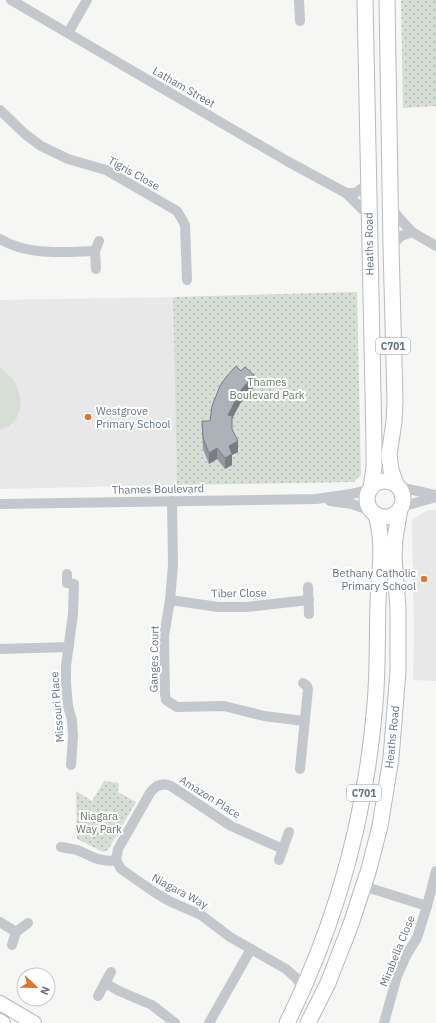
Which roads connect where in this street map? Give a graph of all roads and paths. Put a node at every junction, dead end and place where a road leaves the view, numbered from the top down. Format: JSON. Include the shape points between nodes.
{"nodes":[{"id":1,"x":11,"y":0,"type":"edge"},
{"id":2,"x":87,"y":0,"type":"edge"},
{"id":3,"x":299,"y":0,"type":"edge"},
{"id":4,"x":365,"y":0,"type":"edge"},
{"id":5,"x":387,"y":0,"type":"edge"},
{"id":6,"x":300,"y":20,"type":"dead end"},
{"id":7,"x":68,"y":33,"type":"junction"},
{"id":8,"x":0,"y":110,"type":"edge"},
{"id":9,"x":368,"y":184,"type":"junction"},
{"id":10,"x":346,"y":193,"type":"junction"},
{"id":11,"x":390,"y":206,"type":"junction"},
{"id":12,"x":369,"y":216,"type":"junction"},
{"id":13,"x":412,"y":232,"type":"junction"},
{"id":14,"x":0,"y":239,"type":"edge"},
{"id":15,"x":99,"y":241,"type":"dead end"},
{"id":16,"x":391,"y":246,"type":"junction"},
{"id":17,"x":436,"y":246,"type":"edge"},
{"id":18,"x":95,"y":251,"type":"junction"},
{"id":19,"x":96,"y":269,"type":"dead end"},
{"id":20,"x":187,"y":280,"type":"dead end"},
{"id":21,"x":398,"y":486,"type":"junction"},
{"id":22,"x":370,"y":489,"type":"junction"},
{"id":23,"x":436,"y":496,"type":"edge"},
{"id":24,"x":316,"y":499,"type":"junction"},
{"id":25,"x":172,"y":501,"type":"junction"},
{"id":26,"x":0,"y":504,"type":"edge"},
{"id":27,"x":401,"y":508,"type":"junction"},
{"id":28,"x":373,"y":513,"type":"junction"},
{"id":29,"x":67,"y":574,"type":"dead end"},
{"id":30,"x":308,"y":587,"type":"dead end"},
{"id":31,"x":170,"y":600,"type":"junction"},
{"id":32,"x":309,"y":600,"type":"junction"},
{"id":33,"x":309,"y":614,"type":"dead end"},
{"id":34,"x":69,"y":647,"type":"junction"},
{"id":35,"x":0,"y":649,"type":"edge"},
{"id":36,"x":308,"y":689,"type":"dead end"},
{"id":37,"x":304,"y":721,"type":"junction"},
{"id":38,"x":72,"y":767,"type":"dead end"},
{"id":39,"x":300,"y":769,"type":"dead end"},
{"id":40,"x":289,"y":832,"type":"dead end"},
{"id":41,"x":61,"y":847,"type":"dead end"},
{"id":42,"x":283,"y":849,"type":"junction"},
{"id":43,"x":116,"y":860,"type":"junction"},
{"id":44,"x":279,"y":860,"type":"dead end"},
{"id":45,"x":436,"y":871,"type":"edge"},
{"id":46,"x":340,"y":886,"type":"junction"},
{"id":47,"x":364,"y":886,"type":"junction"},
{"id":48,"x":427,"y":906,"type":"junction"},
{"id":49,"x":0,"y":922,"type":"edge"},
{"id":50,"x":28,"y":923,"type":"dead end"},
{"id":51,"x":16,"y":932,"type":"junction"},
{"id":52,"x":12,"y":945,"type":"dead end"},
{"id":53,"x":250,"y":949,"type":"junction"},
{"id":54,"x":286,"y":969,"type":"junction"},
{"id":55,"x":312,"y":969,"type":"junction"},
{"id":56,"x":111,"y":972,"type":"dead end"},
{"id":57,"x":105,"y":983,"type":"junction"},
{"id":58,"x":303,"y":988,"type":"junction"},
{"id":59,"x":98,"y":996,"type":"dead end"},
{"id":60,"x":0,"y":1003,"type":"edge"},
{"id":61,"x":0,"y":1021,"type":"edge"},
{"id":62,"x":3,"y":1023,"type":"edge"},
{"id":63,"x":34,"y":1023,"type":"edge"},
{"id":64,"x":175,"y":1023,"type":"edge"},
{"id":65,"x":209,"y":1023,"type":"edge"},
{"id":66,"x":287,"y":1023,"type":"edge"},
{"id":67,"x":308,"y":1023,"type":"edge"},
{"id":68,"x":384,"y":1023,"type":"edge"}],
"edges":[{"from":1,"to":7,"type":"street","name":"Latham Street"},
{"from":2,"to":7,"type":"street"},
{"from":3,"to":6,"type":"street"},
{"from":4,"to":9,"type":"main road","name":"Heaths Road","number":"C701"},
{"from":5,"to":11,"type":"main road","name":"Heaths Road","number":"C701"},
{"from":7,"to":10,"type":"street","name":"Latham Street"},
{"from":8,"to":20,"type":"street","name":"Tigris Close","via":[[24,134],[41,146],[68,159],[106,170],[177,211],[185,225]]},
{"from":9,"to":10,"type":"street","via":[[355,192]]},
{"from":9,"to":12,"type":"main road","name":"Heaths Road","number":"C701"},
{"from":10,"to":12,"type":"street","name":"Latham Street"},
{"from":11,"to":13,"type":"street"},
{"from":11,"to":16,"type":"main road","name":"Heaths Road","number":"C701"},
{"from":12,"to":22,"type":"main road","name":"Heaths Road","number":"C701","via":[[374,449]]},
{"from":13,"to":16,"type":"street","via":[[401,236]]},
{"from":13,"to":17,"type":"street"},
{"from":14,"to":18,"type":"street","via":[[18,248],[38,252]]},
{"from":15,"to":18,"type":"street"},
{"from":16,"to":21,"type":"main road","name":"Heaths Road","number":"C701","via":[[395,401],[389,455],[391,470]]},
{"from":18,"to":19,"type":"street"},
{"from":21,"to":22,"type":"main road","via":[[385,481]]},
{"from":21,"to":23,"type":"street"},
{"from":21,"to":27,"type":"main road","number":"C701","via":[[403,497]]},
{"from":22,"to":24,"type":"street","name":"Thames Boulevard"},
{"from":22,"to":28,"type":"main road","number":"C701","via":[[367,502]]},
{"from":23,"to":27,"type":"street"},
{"from":24,"to":25,"type":"street","name":"Thames Boulevard"},
{"from":24,"to":28,"type":"street","name":"Thames Boulevard","via":[[352,504]]},
{"from":25,"to":26,"type":"street","name":"Thames Boulevard"},
{"from":25,"to":31,"type":"street","name":"Ganges Court","via":[[173,565]]},
{"from":27,"to":28,"type":"main road","via":[[393,516]]},
{"from":27,"to":47,"type":"main road","name":"Heaths Road","number":"C701","via":[[394,546],[399,634],[394,728],[380,826]]},
{"from":28,"to":46,"type":"main road","name":"Heaths Road","number":"C701","via":[[380,528],[381,550],[375,705],[364,791]]},
{"from":29,"to":34,"type":"street","name":"Missouri Place","via":[[67,583],[74,584]]},
{"from":30,"to":32,"type":"street"},
{"from":31,"to":32,"type":"street","name":"Tiber Close","via":[[218,607],[246,607]]},
{"from":31,"to":37,"type":"street","name":"Ganges Court","via":[[164,636],[165,694],[168,702],[177,707],[224,706],[264,716]]},
{"from":32,"to":33,"type":"street"},
{"from":34,"to":35,"type":"street"},
{"from":34,"to":38,"type":"street","name":"Missouri Place","via":[[66,684],[72,720]]},
{"from":36,"to":37,"type":"street"},
{"from":37,"to":39,"type":"street"},
{"from":40,"to":42,"type":"street"},
{"from":41,"to":43,"type":"street","via":[[77,850],[98,860]]},
{"from":42,"to":43,"type":"street","name":"Amazon Place","via":[[231,826],[170,786],[162,784],[150,793],[118,849]]},
{"from":42,"to":44,"type":"street"},
{"from":43,"to":53,"type":"street","name":"Niagara Way","via":[[121,869],[154,892],[201,915]]},
{"from":45,"to":48,"type":"street"},
{"from":46,"to":47,"type":"main road","via":[[348,882]]},
{"from":46,"to":55,"type":"main road","name":"Heaths Road","number":"C701"},
{"from":47,"to":48,"type":"street","name":"Mirabella Close"},
{"from":47,"to":67,"type":"main road","name":"Heaths Road","number":"C701","via":[[336,963]]},
{"from":48,"to":68,"type":"street","name":"Mirabella Close","via":[[417,938],[397,976]]},
{"from":49,"to":51,"type":"street"},
{"from":50,"to":51,"type":"street"},
{"from":51,"to":52,"type":"street"},
{"from":53,"to":54,"type":"street","name":"Niagara Way"},
{"from":53,"to":65,"type":"street"},
{"from":54,"to":55,"type":"street","name":"Niagara Way"},
{"from":54,"to":58,"type":"street","name":"Niagara Way"},
{"from":55,"to":58,"type":"main road","name":"Heaths Road","number":"C701"},
{"from":56,"to":57,"type":"street"},
{"from":57,"to":59,"type":"street"},
{"from":57,"to":64,"type":"street","via":[[152,1005]]},
{"from":58,"to":66,"type":"main road","name":"Heaths Road","number":"C701"},
{"from":60,"to":63,"type":"main road"},
{"from":61,"to":62,"type":"main road"}]}
